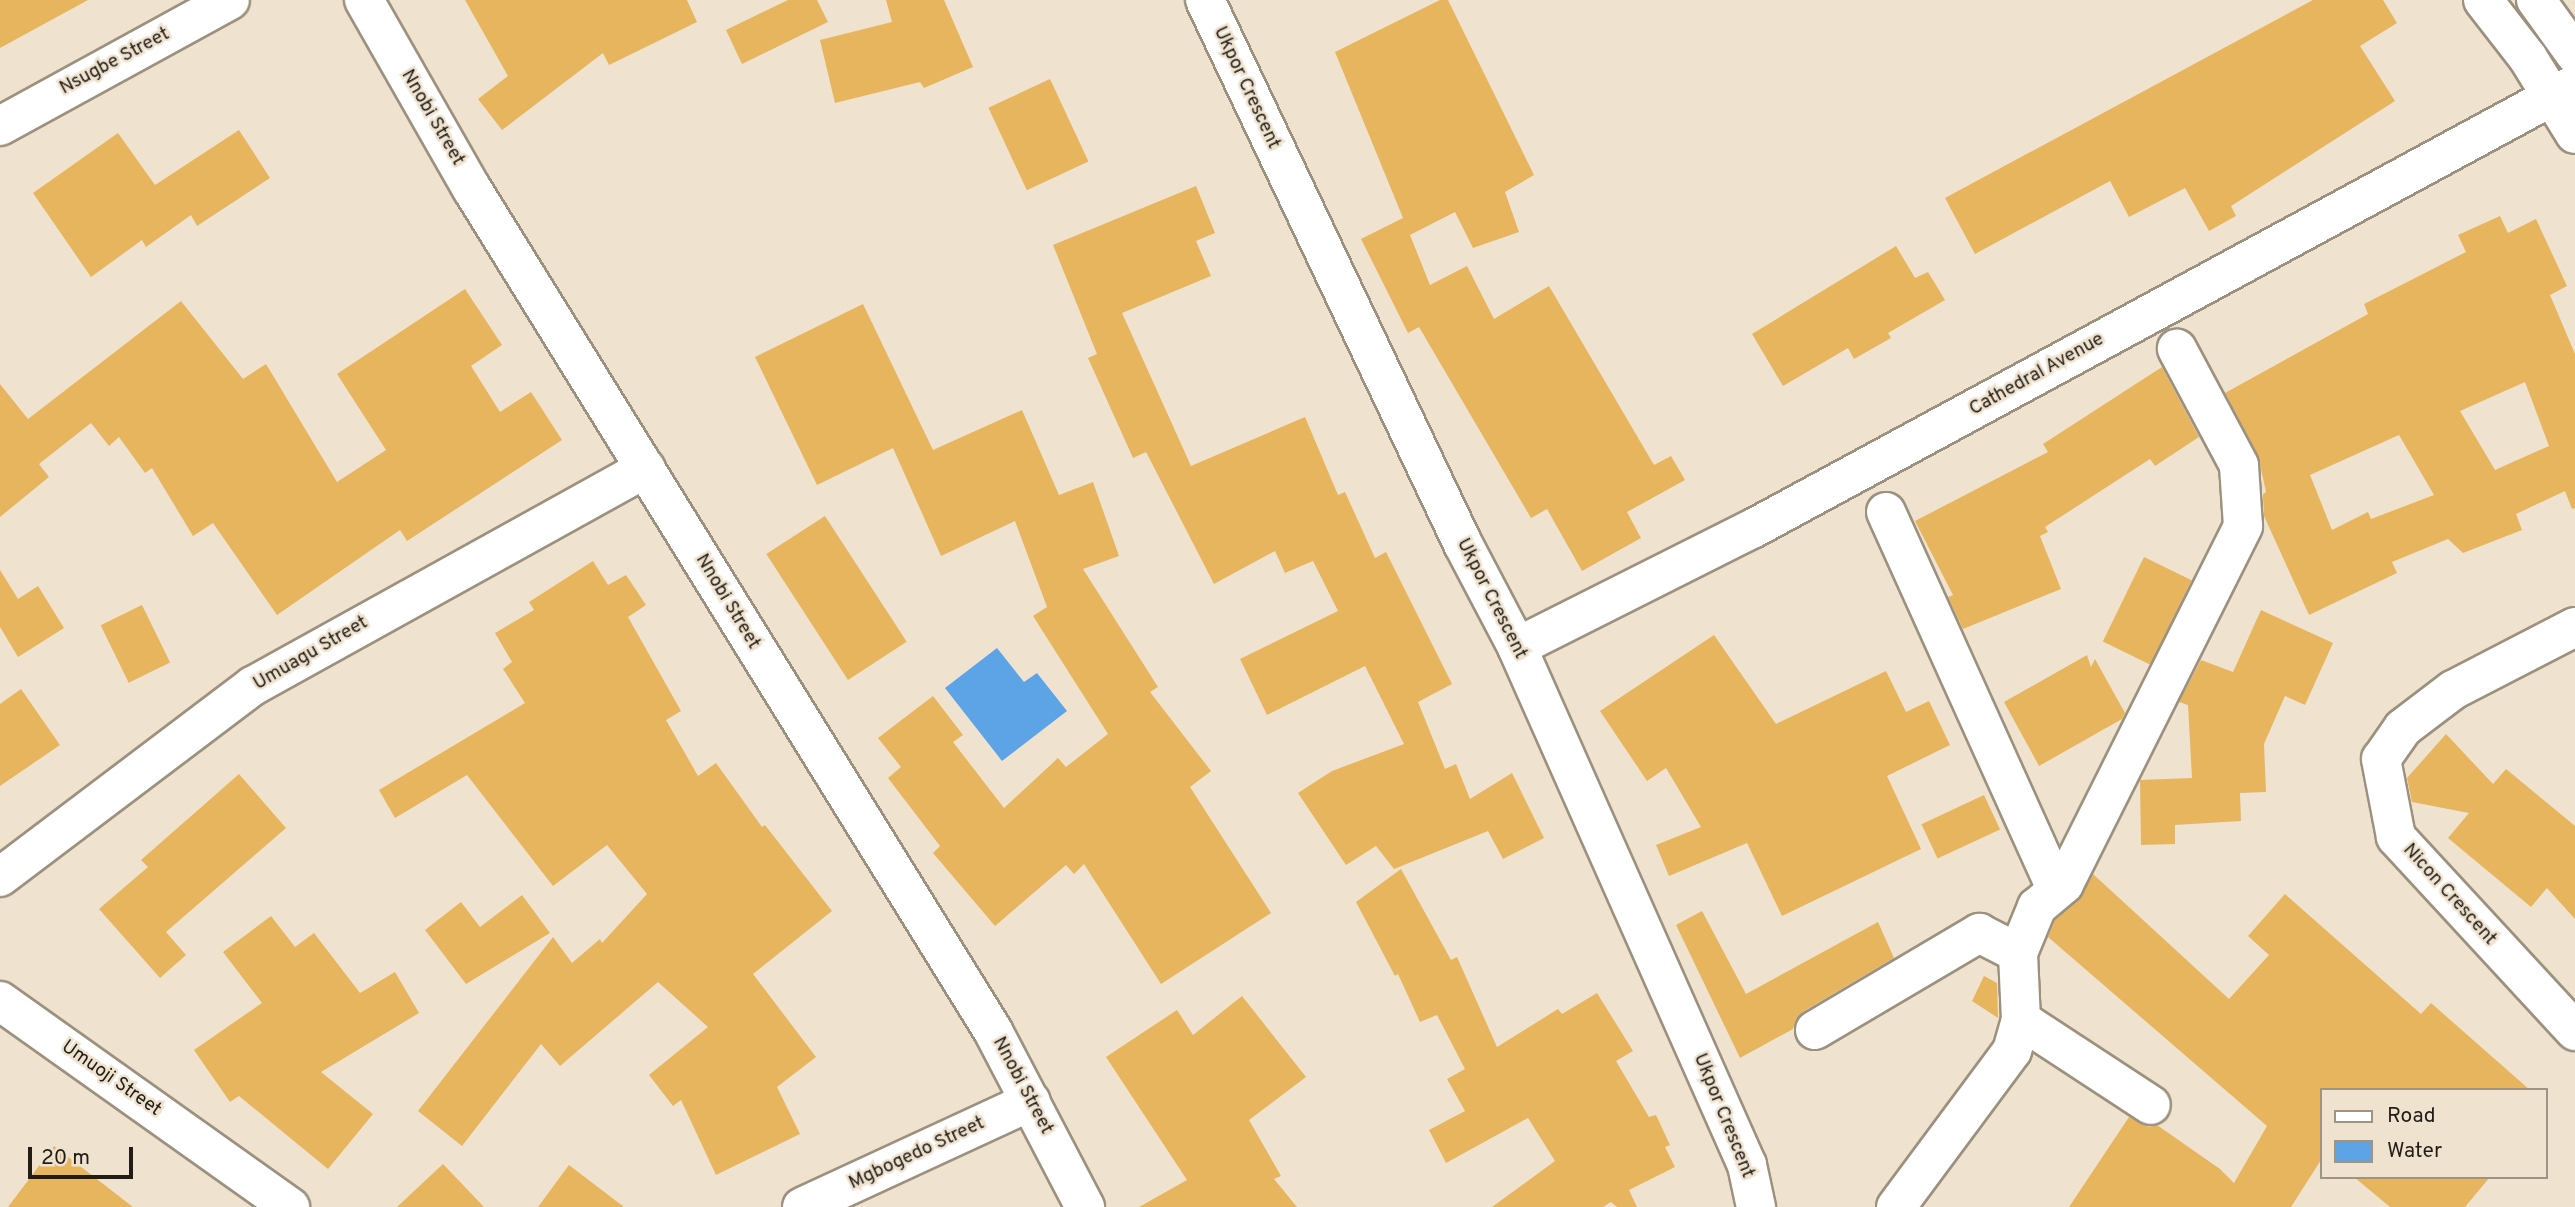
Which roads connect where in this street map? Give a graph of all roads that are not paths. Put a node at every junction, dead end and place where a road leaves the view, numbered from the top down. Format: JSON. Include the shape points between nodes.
{"nodes":[{"id":1,"x":230,"y":0,"type":"edge"},
{"id":2,"x":364,"y":0,"type":"edge"},
{"id":3,"x":1205,"y":0,"type":"edge"},
{"id":4,"x":2483,"y":0,"type":"edge"},
{"id":5,"x":2536,"y":0,"type":"edge"},
{"id":6,"x":2575,"y":54,"type":"edge"},
{"id":7,"x":2564,"y":89,"type":"edge"},
{"id":8,"x":0,"y":126,"type":"edge"},
{"id":9,"x":2575,"y":134,"type":"edge"},
{"id":10,"x":2177,"y":349,"type":"dead end"},
{"id":11,"x":646,"y":468,"type":"junction"},
{"id":12,"x":1886,"y":512,"type":"dead end"},
{"id":13,"x":2575,"y":627,"type":"edge"},
{"id":14,"x":1517,"y":647,"type":"junction"},
{"id":15,"x":0,"y":877,"type":"edge"},
{"id":16,"x":2064,"y":884,"type":"junction"},
{"id":17,"x":2018,"y":953,"type":"junction"},
{"id":18,"x":0,"y":1001,"type":"edge"},
{"id":19,"x":2021,"y":1020,"type":"junction"},
{"id":20,"x":1815,"y":1030,"type":"dead end"},
{"id":21,"x":2575,"y":1031,"type":"edge"},
{"id":22,"x":1031,"y":1101,"type":"junction"},
{"id":23,"x":2151,"y":1105,"type":"dead end"},
{"id":24,"x":290,"y":1207,"type":"edge"},
{"id":25,"x":802,"y":1207,"type":"edge"},
{"id":26,"x":1085,"y":1207,"type":"edge"},
{"id":27,"x":1756,"y":1207,"type":"edge"},
{"id":28,"x":1896,"y":1207,"type":"edge"}],
"edges":[{"from":1,"to":8,"type":"street","name":"Nsugbe Street"},
{"from":2,"to":11,"type":"street","name":"Nnobi Street","via":[[472,189]]},
{"from":3,"to":14,"type":"street","name":"Ukpor Crescent","via":[[1463,544]]},
{"from":4,"to":7,"type":"street"},
{"from":5,"to":6,"type":"street"},
{"from":7,"to":9,"type":"street"},
{"from":7,"to":14,"type":"street","name":"Cathedral Avenue","via":[[1755,528]]},
{"from":10,"to":16,"type":"street","via":[[2239,466],[2243,526]]},
{"from":11,"to":15,"type":"street","name":"Umuagu Street","via":[[253,686]]},
{"from":11,"to":22,"type":"street","name":"Nnobi Street","via":[[993,1031]]},
{"from":12,"to":16,"type":"street","via":[[2052,879]]},
{"from":13,"to":21,"type":"street","name":"Nicon Crescent","via":[[2453,690],[2403,728],[2381,759],[2396,837]]},
{"from":14,"to":27,"type":"street","name":"Ukpor Crescent","via":[[1736,1139]]},
{"from":16,"to":17,"type":"street","via":[[2037,906]]},
{"from":17,"to":19,"type":"street"},
{"from":17,"to":20,"type":"street","via":[[1979,933]]},
{"from":18,"to":24,"type":"street","name":"Umuoji Street"},
{"from":19,"to":23,"type":"street"},
{"from":19,"to":28,"type":"street","via":[[2012,1051]]},
{"from":22,"to":25,"type":"street","name":"Mgbogedo Street"},
{"from":22,"to":26,"type":"street","name":"Nnobi Street"}]}
